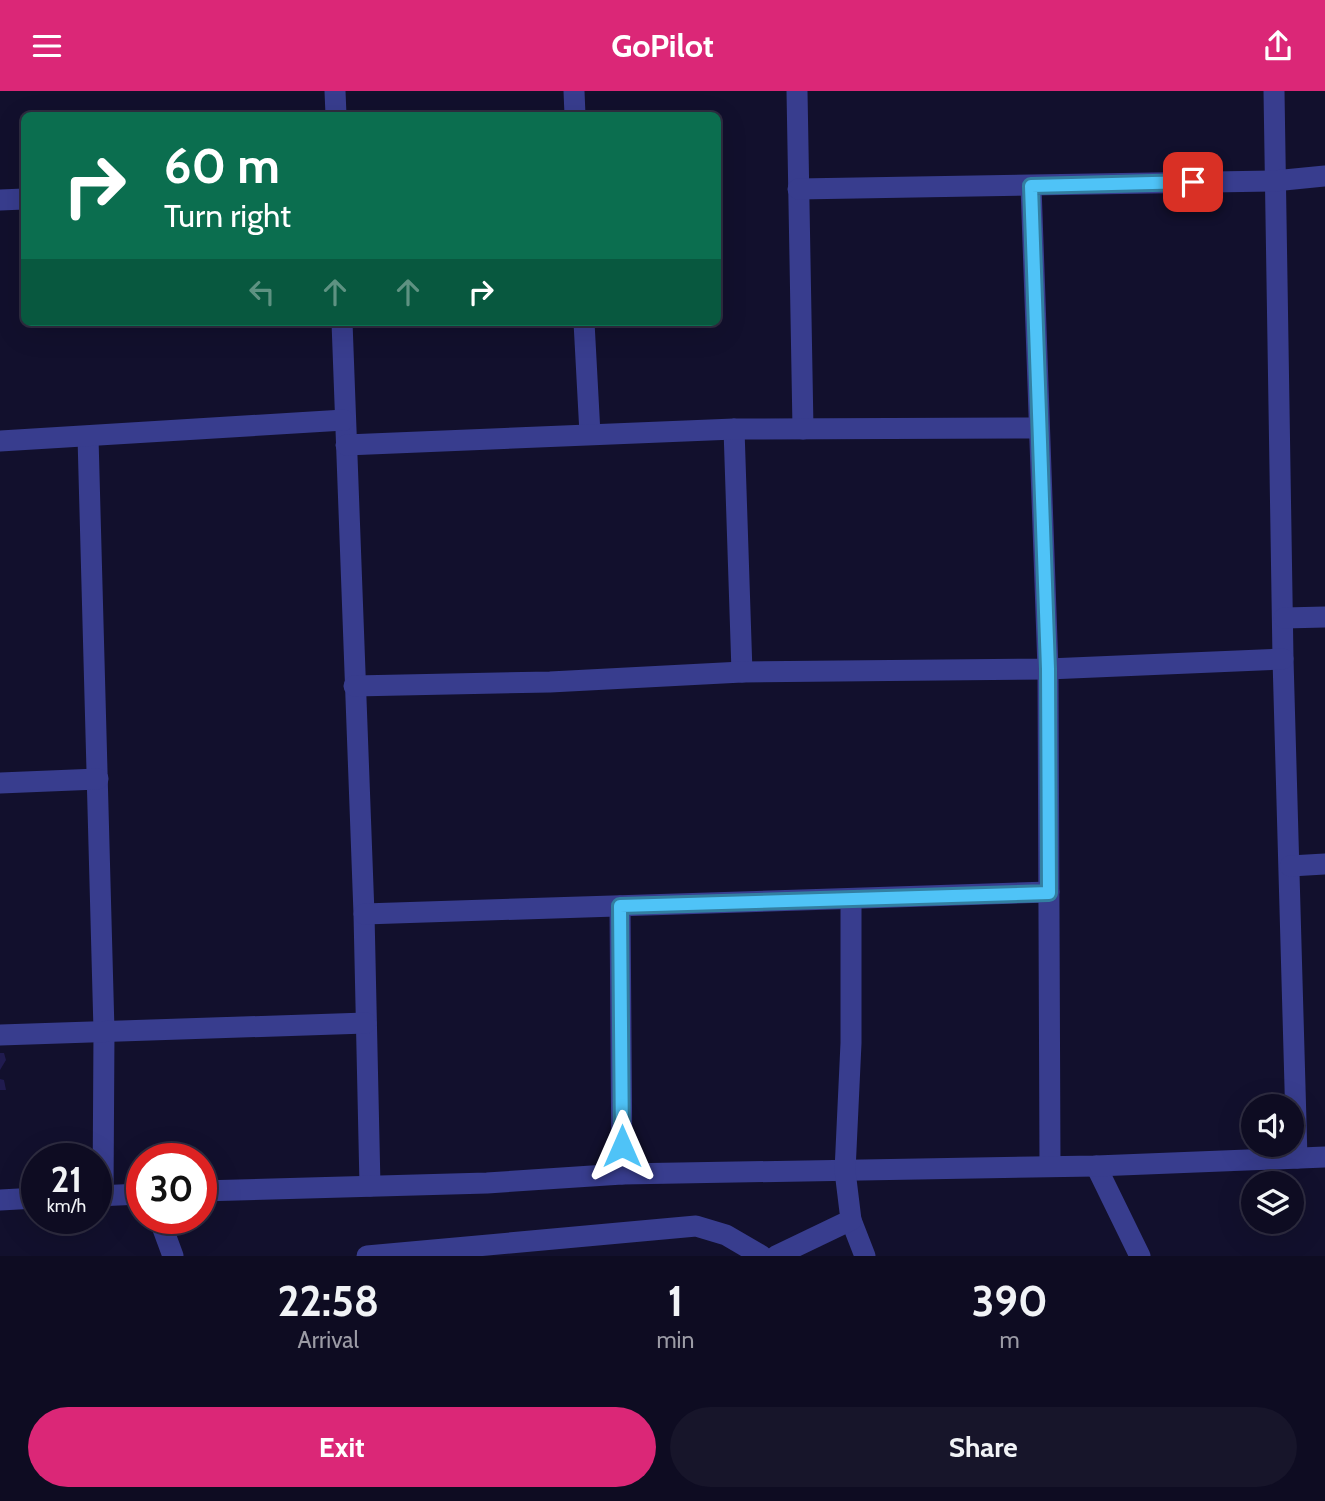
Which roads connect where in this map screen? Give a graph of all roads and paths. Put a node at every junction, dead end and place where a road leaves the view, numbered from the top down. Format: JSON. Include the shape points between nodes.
{"nodes":[{"id":1,"x":335,"y":91,"type":"edge"},
{"id":2,"x":574,"y":91,"type":"edge"},
{"id":3,"x":797,"y":91,"type":"edge"},
{"id":4,"x":1274,"y":91,"type":"edge"},
{"id":5,"x":336,"y":112,"type":"edge"},
{"id":6,"x":575,"y":112,"type":"edge"},
{"id":7,"x":1325,"y":176,"type":"edge"},
{"id":8,"x":1274,"y":181,"type":"junction"},
{"id":9,"x":1031,"y":186,"type":"junction"},
{"id":10,"x":798,"y":189,"type":"junction"},
{"id":11,"x":21,"y":199,"type":"edge"},
{"id":12,"x":0,"y":200,"type":"edge"},
{"id":13,"x":342,"y":326,"type":"edge"},
{"id":14,"x":584,"y":326,"type":"edge"},
{"id":15,"x":344,"y":419,"type":"junction"},
{"id":16,"x":1040,"y":428,"type":"junction"},
{"id":17,"x":734,"y":429,"type":"junction"},
{"id":18,"x":803,"y":429,"type":"junction"},
{"id":19,"x":590,"y":434,"type":"junction"},
{"id":20,"x":88,"y":437,"type":"junction"},
{"id":21,"x":0,"y":441,"type":"edge"},
{"id":22,"x":346,"y":445,"type":"junction"},
{"id":23,"x":1325,"y":617,"type":"edge"},
{"id":24,"x":1284,"y":618,"type":"junction"},
{"id":25,"x":1283,"y":659,"type":"junction"},
{"id":26,"x":1048,"y":669,"type":"junction"},
{"id":27,"x":742,"y":672,"type":"junction"},
{"id":28,"x":354,"y":687,"type":"junction"},
{"id":29,"x":98,"y":779,"type":"junction"},
{"id":30,"x":0,"y":783,"type":"edge"},
{"id":31,"x":1325,"y":864,"type":"edge"},
{"id":32,"x":1290,"y":866,"type":"junction"},
{"id":33,"x":1049,"y":893,"type":"junction"},
{"id":34,"x":851,"y":899,"type":"junction"},
{"id":35,"x":620,"y":906,"type":"junction"},
{"id":36,"x":364,"y":914,"type":"junction"},
{"id":37,"x":366,"y":1023,"type":"junction"},
{"id":38,"x":104,"y":1031,"type":"junction"},
{"id":39,"x":0,"y":1035,"type":"edge"},
{"id":40,"x":101,"y":1143,"type":"edge"},
{"id":41,"x":1325,"y":1157,"type":"edge"},
{"id":42,"x":1297,"y":1158,"type":"junction"},
{"id":43,"x":1096,"y":1165,"type":"junction"},
{"id":44,"x":1050,"y":1166,"type":"junction"},
{"id":45,"x":845,"y":1171,"type":"junction"},
{"id":46,"x":622,"y":1174,"type":"junction"},
{"id":47,"x":370,"y":1186,"type":"junction"},
{"id":48,"x":217,"y":1191,"type":"edge"},
{"id":49,"x":21,"y":1199,"type":"edge"},
{"id":50,"x":0,"y":1200,"type":"edge"},
{"id":51,"x":851,"y":1220,"type":"junction"},
{"id":52,"x":165,"y":1234,"type":"edge"},
{"id":53,"x":173,"y":1256,"type":"edge"},
{"id":54,"x":367,"y":1256,"type":"edge"},
{"id":55,"x":762,"y":1256,"type":"edge"},
{"id":56,"x":776,"y":1256,"type":"edge"},
{"id":57,"x":865,"y":1256,"type":"edge"},
{"id":58,"x":1140,"y":1256,"type":"edge"}],
"edges":[{"from":1,"to":5,"type":"street"},
{"from":2,"to":6,"type":"street"},
{"from":3,"to":10,"type":"street"},
{"from":4,"to":8,"type":"street"},
{"from":7,"to":8,"type":"street"},
{"from":8,"to":9,"type":"street"},
{"from":8,"to":24,"type":"street"},
{"from":9,"to":10,"type":"street"},
{"from":9,"to":16,"type":"street"},
{"from":10,"to":18,"type":"street"},
{"from":11,"to":12,"type":"street"},
{"from":13,"to":15,"type":"street"},
{"from":14,"to":19,"type":"street"},
{"from":15,"to":20,"type":"street"},
{"from":15,"to":22,"type":"street"},
{"from":16,"to":18,"type":"street"},
{"from":16,"to":26,"type":"street"},
{"from":17,"to":18,"type":"street"},
{"from":17,"to":19,"type":"street"},
{"from":17,"to":27,"type":"street"},
{"from":19,"to":22,"type":"street"},
{"from":20,"to":21,"type":"street"},
{"from":20,"to":29,"type":"street"},
{"from":22,"to":28,"type":"street"},
{"from":23,"to":24,"type":"street"},
{"from":24,"to":25,"type":"street"},
{"from":25,"to":26,"type":"street"},
{"from":25,"to":32,"type":"street"},
{"from":26,"to":27,"type":"street"},
{"from":26,"to":33,"type":"street"},
{"from":27,"to":28,"type":"street"},
{"from":28,"to":36,"type":"street"},
{"from":29,"to":30,"type":"street"},
{"from":29,"to":38,"type":"street"},
{"from":31,"to":32,"type":"street"},
{"from":32,"to":42,"type":"street"},
{"from":33,"to":34,"type":"street"},
{"from":33,"to":44,"type":"street"},
{"from":34,"to":35,"type":"street"},
{"from":34,"to":45,"type":"street"},
{"from":35,"to":36,"type":"street"},
{"from":35,"to":46,"type":"street"},
{"from":36,"to":37,"type":"street"},
{"from":37,"to":38,"type":"street"},
{"from":37,"to":47,"type":"street"},
{"from":38,"to":39,"type":"street"},
{"from":38,"to":40,"type":"street"},
{"from":41,"to":42,"type":"street"},
{"from":42,"to":43,"type":"street"},
{"from":43,"to":44,"type":"street"},
{"from":43,"to":58,"type":"street"},
{"from":44,"to":45,"type":"street"},
{"from":45,"to":46,"type":"street"},
{"from":45,"to":51,"type":"street"},
{"from":46,"to":47,"type":"street"},
{"from":47,"to":48,"type":"street"},
{"from":49,"to":50,"type":"street"},
{"from":51,"to":56,"type":"street"},
{"from":51,"to":57,"type":"street"},
{"from":52,"to":53,"type":"street"},
{"from":54,"to":55,"type":"street","via":[[696,1226],[726,1235]]}]}
